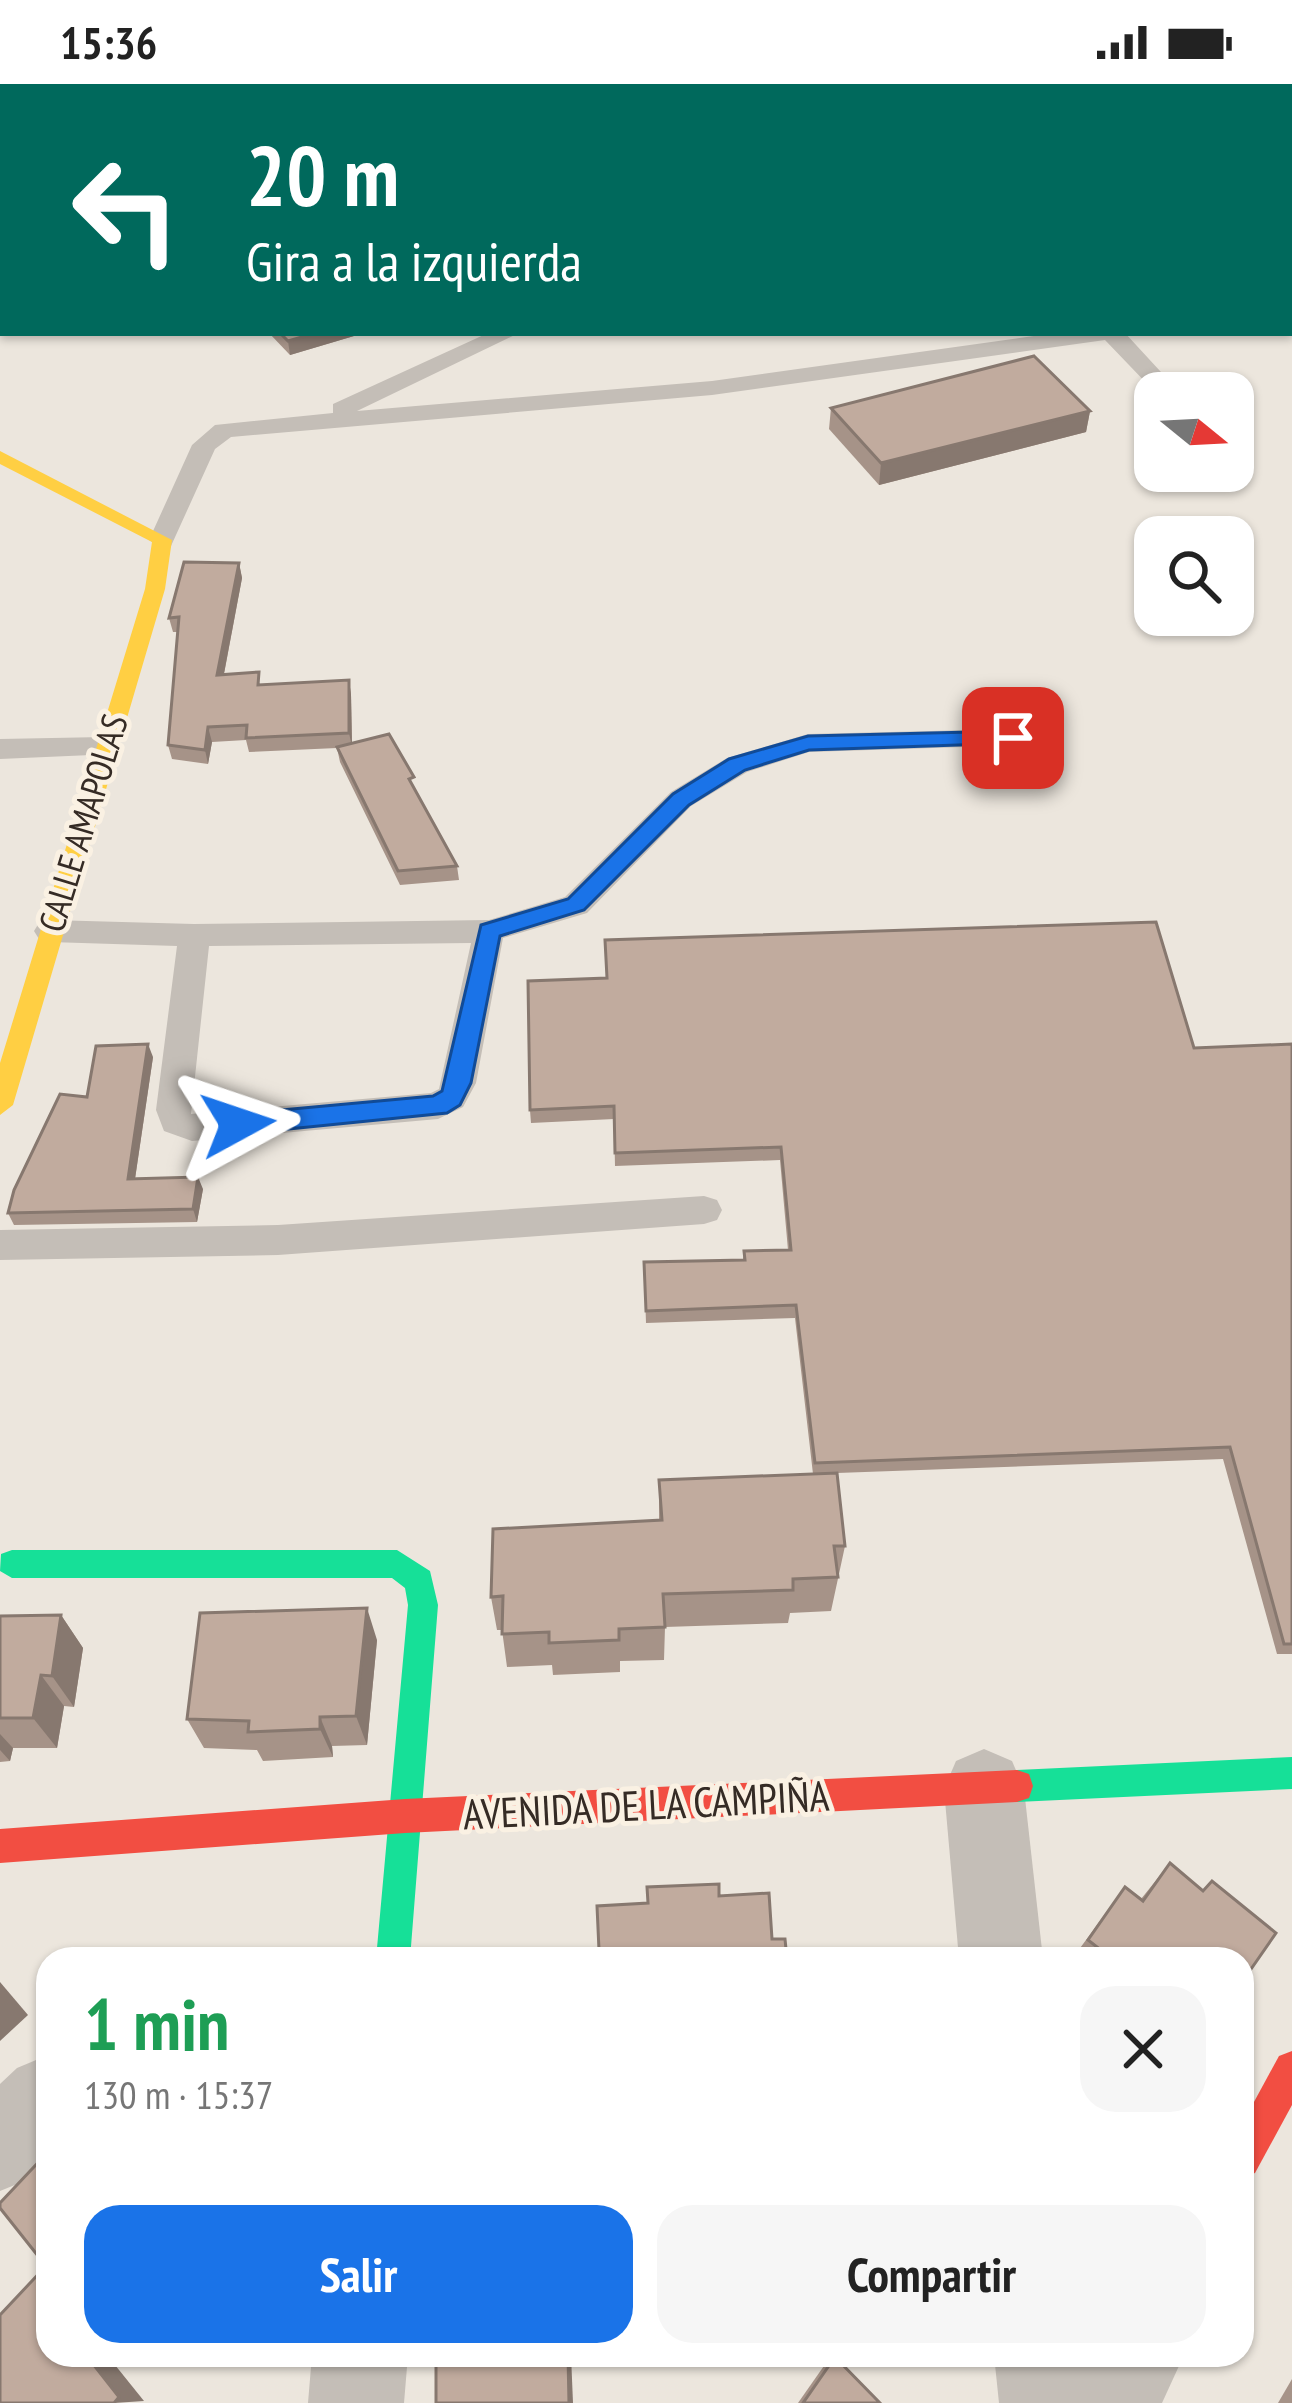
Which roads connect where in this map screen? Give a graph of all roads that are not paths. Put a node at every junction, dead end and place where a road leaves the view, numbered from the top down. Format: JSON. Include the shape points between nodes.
{"nodes":[{"id":1,"x":500,"y":336,"type":"edge"},
{"id":2,"x":1086,"y":336,"type":"edge"},
{"id":3,"x":1111,"y":336,"type":"edge"},
{"id":4,"x":1148,"y":372,"type":"edge"},
{"id":5,"x":317,"y":420,"type":"junction"},
{"id":6,"x":0,"y":457,"type":"edge"},
{"id":7,"x":162,"y":540,"type":"junction"},
{"id":8,"x":1013,"y":738,"type":"dead end"},
{"id":9,"x":104,"y":747,"type":"junction"},
{"id":10,"x":0,"y":749,"type":"edge"},
{"id":11,"x":50,"y":931,"type":"junction"},
{"id":12,"x":489,"y":931,"type":"junction"},
{"id":13,"x":194,"y":935,"type":"junction"},
{"id":14,"x":0,"y":1105,"type":"edge"},
{"id":15,"x":704,"y":1210,"type":"dead end"},
{"id":16,"x":0,"y":1245,"type":"edge"},
{"id":17,"x":12,"y":1564,"type":"dead end"},
{"id":18,"x":1292,"y":1773,"type":"edge"},
{"id":19,"x":984,"y":1789,"type":"junction"},
{"id":20,"x":405,"y":1816,"type":"junction"},
{"id":21,"x":0,"y":1846,"type":"edge"},
{"id":22,"x":394,"y":1947,"type":"edge"},
{"id":23,"x":1000,"y":1947,"type":"edge"},
{"id":24,"x":1292,"y":2069,"type":"edge"},
{"id":25,"x":36,"y":2111,"type":"edge"},
{"id":26,"x":1254,"y":2138,"type":"edge"},
{"id":27,"x":0,"y":2146,"type":"edge"},
{"id":28,"x":359,"y":2367,"type":"edge"},
{"id":29,"x":1043,"y":2367,"type":"edge"},
{"id":30,"x":1130,"y":2367,"type":"edge"},
{"id":31,"x":356,"y":2403,"type":"edge"},
{"id":32,"x":1047,"y":2403,"type":"edge"},
{"id":33,"x":1110,"y":2403,"type":"edge"}],
"edges":[{"from":1,"to":5,"type":"lane"},
{"from":2,"to":5,"type":"lane","via":[[712,388]]},
{"from":3,"to":4,"type":"lane"},
{"from":5,"to":7,"type":"lane","via":[[224,430],[204,445]]},
{"from":6,"to":7,"type":"street"},
{"from":7,"to":9,"type":"street","name":"CALLE AMAPOLAS"},
{"from":8,"to":12,"type":"lane","via":[[808,743],[737,764],[681,799],[576,904]]},
{"from":9,"to":10,"type":"lane"},
{"from":9,"to":11,"type":"street","name":"CALLE AMAPOLAS"},
{"from":11,"to":13,"type":"lane"},
{"from":11,"to":14,"type":"street","name":"CALLE AMAPOLAS"},
{"from":12,"to":13,"type":"lane"},
{"from":12,"to":13,"type":"lane","via":[[451,1098],[438,1106],[192,1128],[176,1122],[173,1110]]},
{"from":15,"to":16,"type":"lane","via":[[278,1240]]},
{"from":17,"to":20,"type":"street","via":[[397,1564],[418,1581],[423,1605]]},
{"from":18,"to":19,"type":"street","name":"AVENIDA DE LA CAMPIÑA"},
{"from":19,"to":20,"type":"street","name":"AVENIDA DE LA CAMPIÑA"},
{"from":19,"to":23,"type":"street"},
{"from":20,"to":21,"type":"street","name":"AVENIDA DE LA CAMPIÑA"},
{"from":20,"to":22,"type":"street"},
{"from":24,"to":26,"type":"street"},
{"from":25,"to":27,"type":"street"},
{"from":28,"to":31,"type":"street"},
{"from":29,"to":32,"type":"street"},
{"from":30,"to":33,"type":"street"}]}
